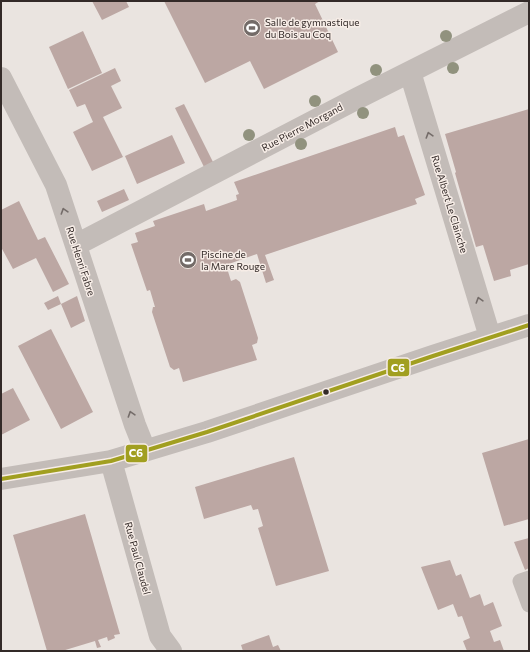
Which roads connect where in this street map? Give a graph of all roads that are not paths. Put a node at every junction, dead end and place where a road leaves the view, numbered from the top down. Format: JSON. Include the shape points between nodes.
{"nodes":[{"id":1,"x":529,"y":12,"type":"edge"},
{"id":2,"x":410,"y":72,"type":"junction"},
{"id":3,"x":1,"y":78,"type":"edge"},
{"id":4,"x":76,"y":245,"type":"junction"},
{"id":5,"x":529,"y":325,"type":"edge"},
{"id":6,"x":490,"y":337,"type":"junction"},
{"id":7,"x":145,"y":450,"type":"junction"},
{"id":8,"x":111,"y":461,"type":"junction"},
{"id":9,"x":1,"y":479,"type":"edge"},
{"id":10,"x":529,"y":578,"type":"edge"},
{"id":11,"x":529,"y":606,"type":"edge"},
{"id":12,"x":171,"y":651,"type":"edge"}],
"edges":[{"from":1,"to":2,"type":"street","name":"Rue Pierre Morgand"},
{"from":2,"to":4,"type":"street","name":"Rue Pierre Morgand"},
{"from":6,"to":2,"type":"street","name":"Rue Albert Le Clainche","one_way":true},
{"from":4,"to":3,"type":"street","name":"Rue Henri Fabre","one_way":true,"via":[[56,186]]},
{"from":7,"to":4,"type":"street","name":"Rue Henri Fabre","one_way":true},
{"from":5,"to":6,"type":"street"},
{"from":6,"to":7,"type":"street","via":[[207,432]]},
{"from":7,"to":8,"type":"street"},
{"from":8,"to":9,"type":"street"},
{"from":8,"to":12,"type":"street","name":"Rue Paul Claudel","via":[[160,636]]},
{"from":10,"to":11,"type":"lane","via":[[520,581]]}]}
